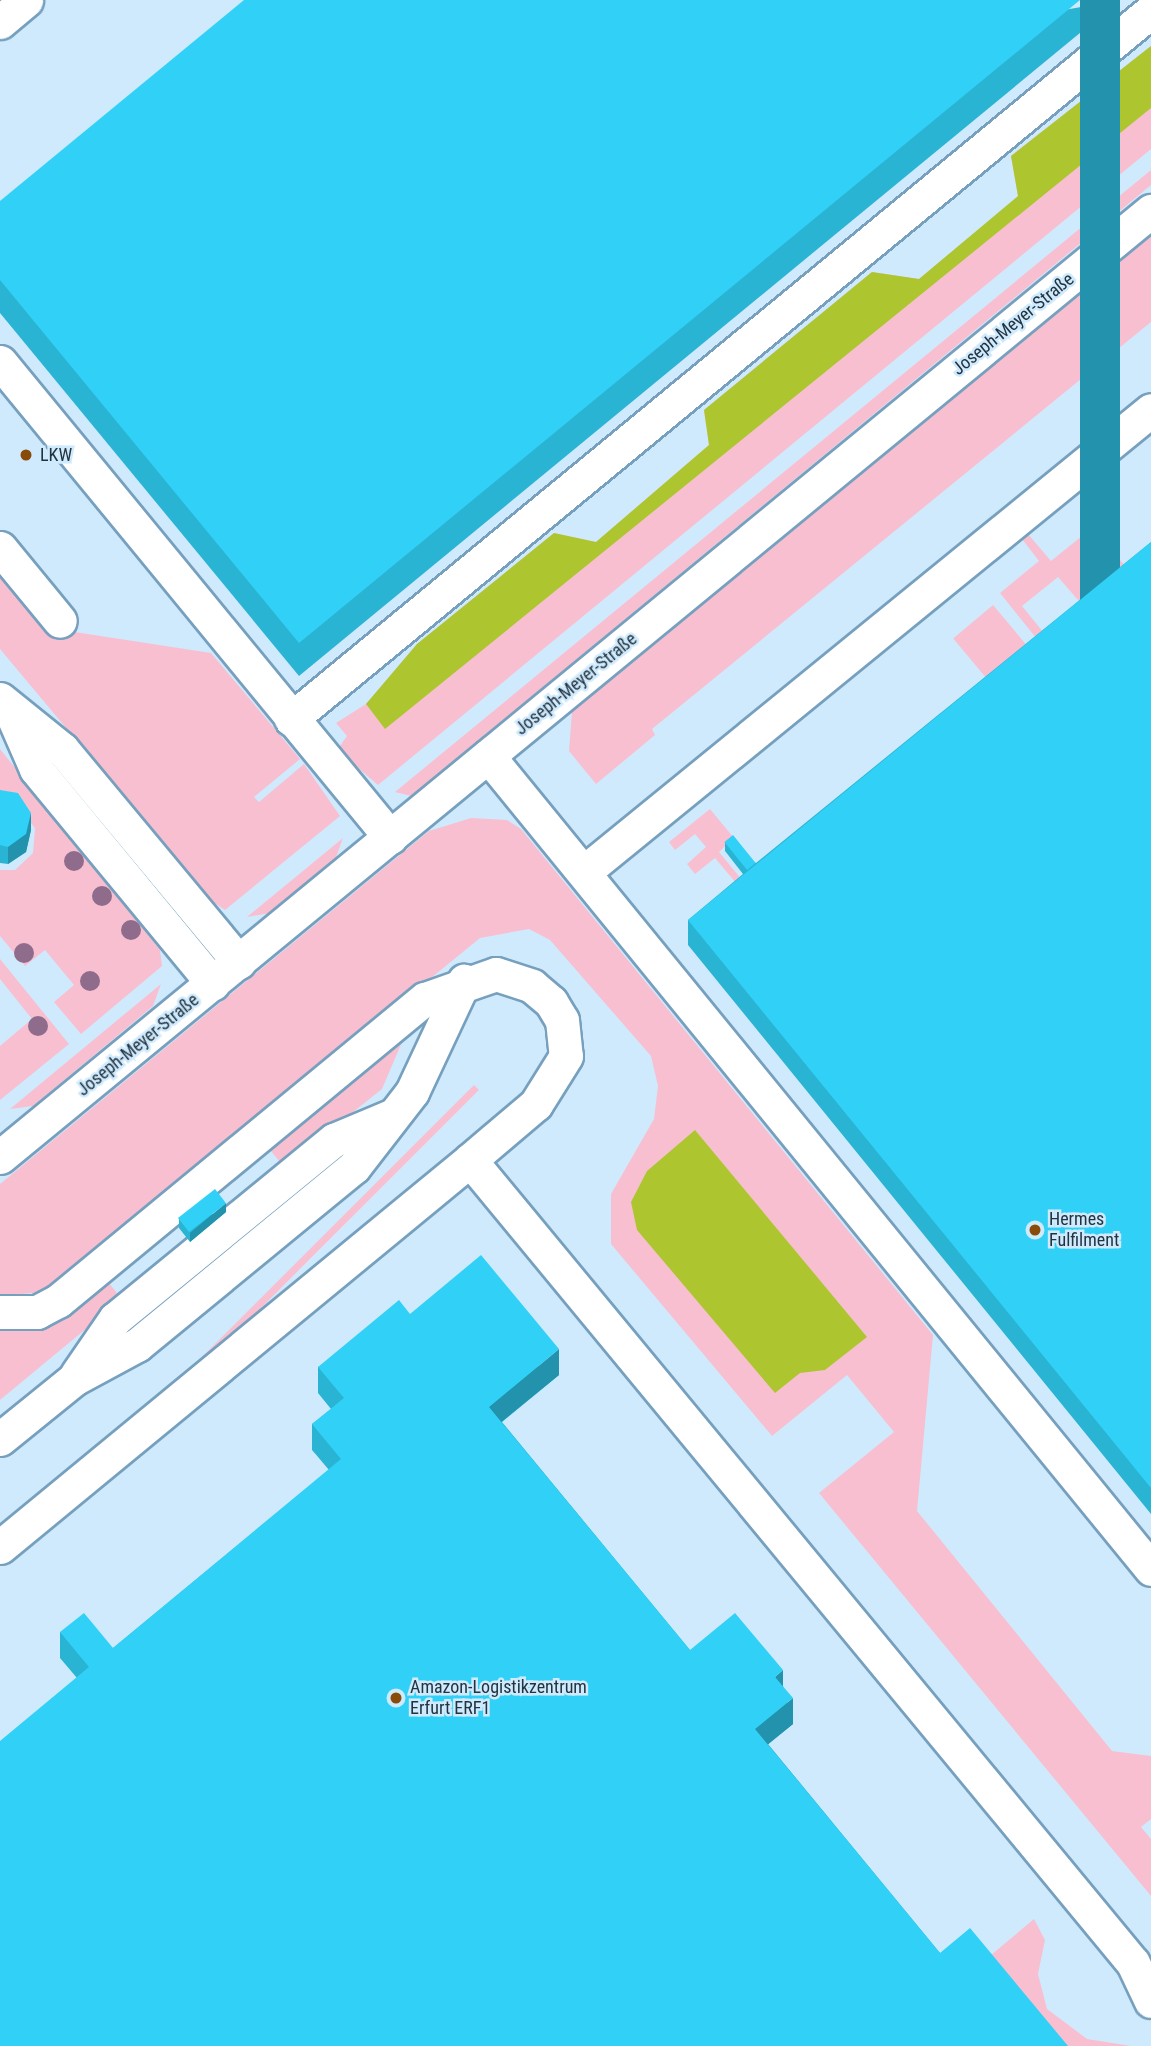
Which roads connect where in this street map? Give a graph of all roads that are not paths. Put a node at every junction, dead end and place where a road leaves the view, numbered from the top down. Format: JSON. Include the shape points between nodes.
{"nodes":[{"id":1,"x":26,"y":0,"type":"edge"},
{"id":2,"x":1151,"y":11,"type":"edge"},
{"id":3,"x":0,"y":22,"type":"edge"},
{"id":4,"x":1151,"y":211,"type":"edge"},
{"id":5,"x":0,"y":362,"type":"edge"},
{"id":6,"x":1151,"y":410,"type":"edge"},
{"id":7,"x":0,"y":548,"type":"edge"},
{"id":8,"x":60,"y":621,"type":"dead end"},
{"id":9,"x":6,"y":707,"type":"edge"},
{"id":10,"x":291,"y":719,"type":"junction"},
{"id":11,"x":488,"y":756,"type":"junction"},
{"id":12,"x":390,"y":837,"type":"junction"},
{"id":13,"x":584,"y":872,"type":"junction"},
{"id":14,"x":239,"y":962,"type":"junction"},
{"id":15,"x":464,"y":981,"type":"junction"},
{"id":16,"x":213,"y":984,"type":"junction"},
{"id":17,"x":4,"y":1145,"type":"edge"},
{"id":18,"x":470,"y":1160,"type":"junction"},
{"id":19,"x":0,"y":1312,"type":"edge"},
{"id":20,"x":0,"y":1439,"type":"edge"},
{"id":21,"x":0,"y":1547,"type":"edge"},
{"id":22,"x":1151,"y":1569,"type":"edge"},
{"id":23,"x":1151,"y":2001,"type":"edge"}],
"edges":[{"from":1,"to":3,"type":"street"},
{"from":2,"to":10,"type":"street"},
{"from":4,"to":11,"type":"street","name":"Joseph-Meyer-Straße"},
{"from":5,"to":10,"type":"street"},
{"from":6,"to":13,"type":"street"},
{"from":7,"to":8,"type":"street"},
{"from":9,"to":14,"type":"street","via":[[61,749]]},
{"from":9,"to":16,"type":"street","via":[[36,769]]},
{"from":10,"to":12,"type":"street"},
{"from":11,"to":12,"type":"street","name":"Joseph-Meyer-Straße"},
{"from":11,"to":13,"type":"street"},
{"from":12,"to":14,"type":"street","name":"Joseph-Meyer-Straße"},
{"from":13,"to":22,"type":"street"},
{"from":14,"to":16,"type":"street","name":"Joseph-Meyer-Straße"},
{"from":15,"to":18,"type":"street","via":[[496,974],[532,986],[551,1002],[567,1038],[550,1088]]},
{"from":15,"to":19,"type":"street","via":[[425,999],[58,1301],[37,1312]]},
{"from":15,"to":20,"type":"street","via":[[412,1092],[391,1116],[334,1140],[115,1319],[74,1379]]},
{"from":16,"to":17,"type":"street","name":"Joseph-Meyer-Straße"},
{"from":18,"to":21,"type":"street"},
{"from":18,"to":23,"type":"street","via":[[1133,1963]]}]}
